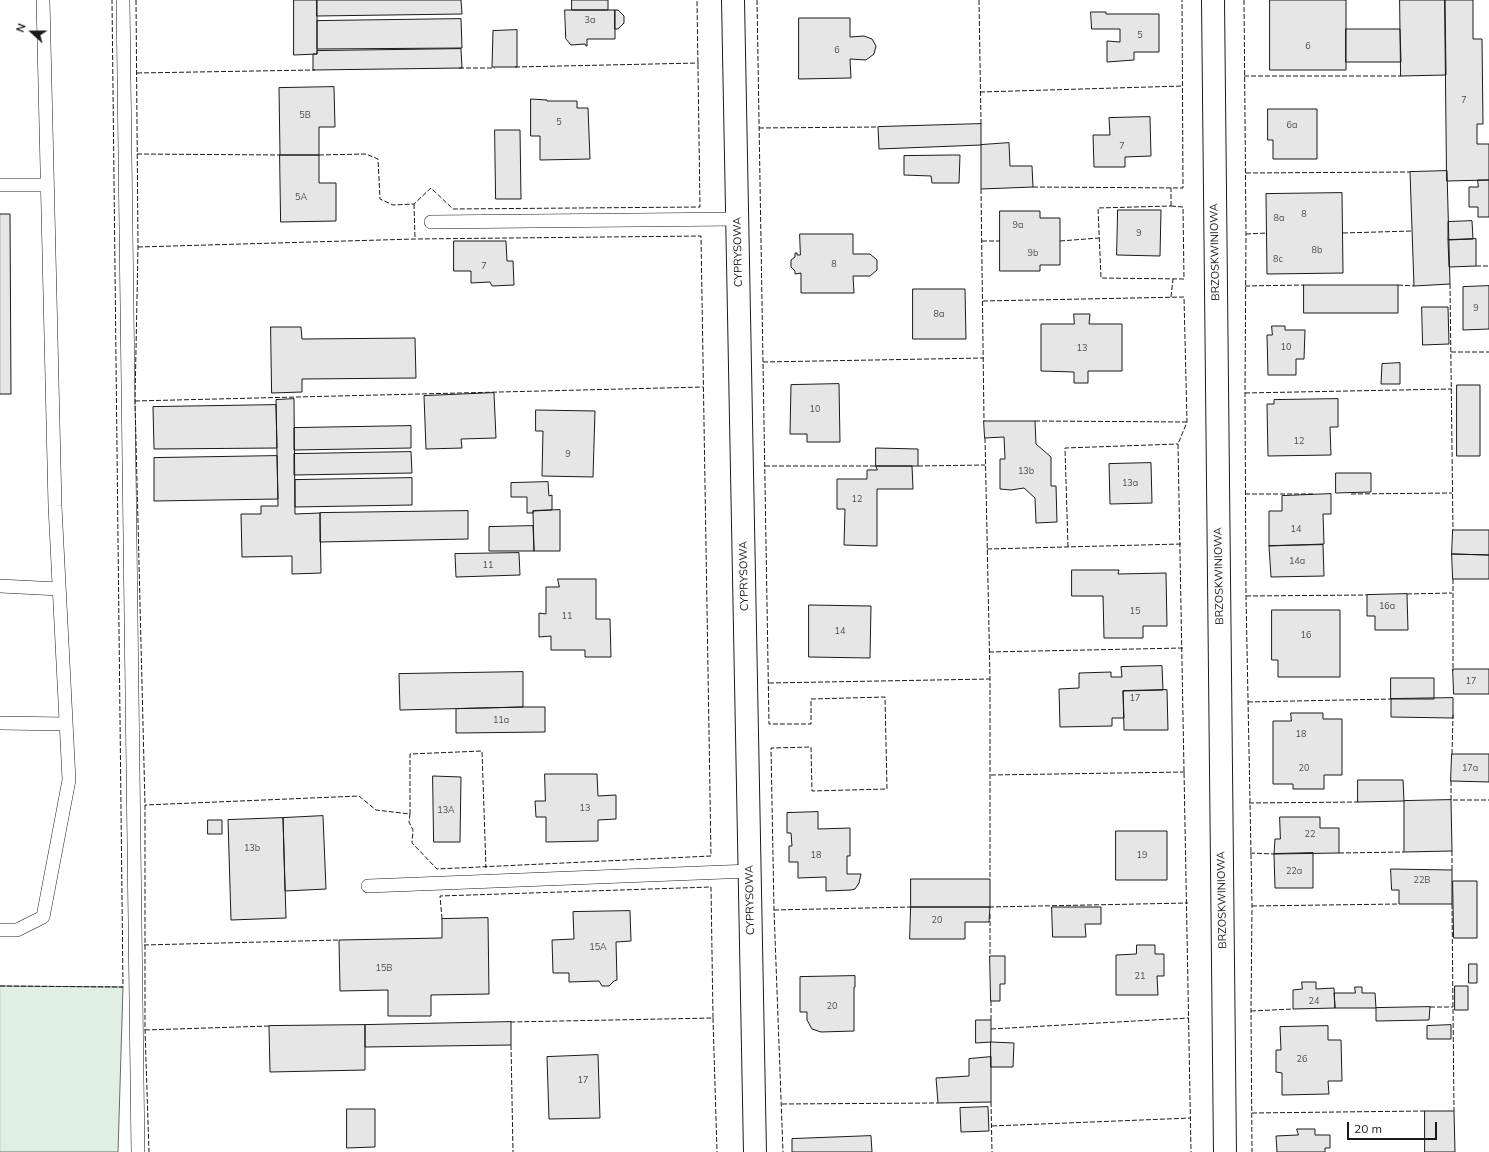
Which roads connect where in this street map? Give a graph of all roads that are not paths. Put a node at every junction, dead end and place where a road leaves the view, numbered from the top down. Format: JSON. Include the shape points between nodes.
{"nodes":[{"id":1,"x":43,"y":0,"type":"edge"},
{"id":2,"x":123,"y":0,"type":"edge"},
{"id":3,"x":733,"y":0,"type":"edge"},
{"id":4,"x":1213,"y":0,"type":"edge"},
{"id":5,"x":0,"y":185,"type":"edge"},
{"id":6,"x":48,"y":185,"type":"junction"},
{"id":7,"x":737,"y":220,"type":"junction"},
{"id":8,"x":431,"y":222,"type":"dead end"},
{"id":9,"x":0,"y":586,"type":"edge"},
{"id":10,"x":59,"y":588,"type":"junction"},
{"id":11,"x":0,"y":723,"type":"edge"},
{"id":12,"x":66,"y":724,"type":"junction"},
{"id":13,"x":750,"y":871,"type":"junction"},
{"id":14,"x":368,"y":886,"type":"dead end"},
{"id":15,"x":0,"y":930,"type":"edge"},
{"id":16,"x":138,"y":1152,"type":"edge"},
{"id":17,"x":755,"y":1152,"type":"edge"},
{"id":18,"x":1225,"y":1152,"type":"edge"}],
"edges":[{"from":1,"to":6,"type":"lane"},
{"from":2,"to":16,"type":"lane"},
{"from":3,"to":7,"type":"street","name":"CYPRYSOWA"},
{"from":4,"to":18,"type":"street","name":"BRZOSKWINIOWA"},
{"from":5,"to":6,"type":"lane"},
{"from":6,"to":10,"type":"lane","via":[[54,506]]},
{"from":7,"to":8,"type":"lane"},
{"from":7,"to":13,"type":"street","name":"CYPRYSOWA"},
{"from":9,"to":10,"type":"lane"},
{"from":10,"to":12,"type":"lane"},
{"from":11,"to":12,"type":"lane"},
{"from":12,"to":15,"type":"lane","via":[[69,780],[43,917],[17,930]]},
{"from":13,"to":14,"type":"lane"},
{"from":13,"to":17,"type":"street","name":"CYPRYSOWA"}]}
